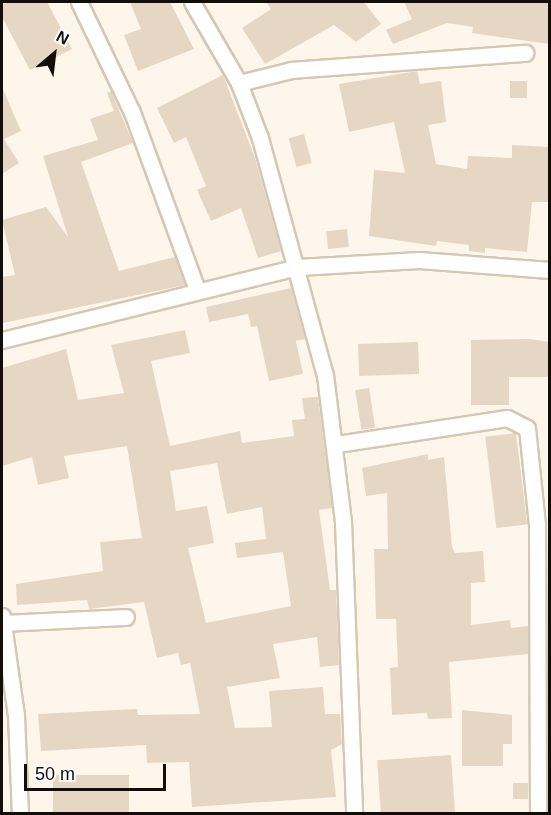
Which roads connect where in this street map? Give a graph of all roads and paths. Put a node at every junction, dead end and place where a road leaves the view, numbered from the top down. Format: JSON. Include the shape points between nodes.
{"nodes":[{"id":1,"x":79,"y":2,"type":"edge"},
{"id":2,"x":192,"y":2,"type":"edge"},
{"id":3,"x":525,"y":53,"type":"dead end"},
{"id":4,"x":239,"y":83,"type":"junction"},
{"id":5,"x":298,"y":267,"type":"junction"},
{"id":6,"x":549,"y":270,"type":"edge"},
{"id":7,"x":197,"y":290,"type":"junction"},
{"id":8,"x":2,"y":340,"type":"edge"},
{"id":9,"x":337,"y":444,"type":"junction"},
{"id":10,"x":126,"y":617,"type":"dead end"},
{"id":11,"x":2,"y":620,"type":"edge"},
{"id":12,"x":20,"y":813,"type":"edge"},
{"id":13,"x":354,"y":813,"type":"edge"},
{"id":14,"x":538,"y":813,"type":"edge"}],
"edges":[{"from":1,"to":7,"type":"street","via":[[132,112]]},
{"from":2,"to":4,"type":"street"},
{"from":3,"to":4,"type":"street","via":[[291,70]]},
{"from":4,"to":5,"type":"street"},
{"from":5,"to":6,"type":"street","via":[[419,260]]},
{"from":5,"to":7,"type":"street"},
{"from":5,"to":9,"type":"street"},
{"from":7,"to":8,"type":"street"},
{"from":9,"to":13,"type":"street"},
{"from":9,"to":14,"type":"street","via":[[507,418],[527,428],[537,525]]},
{"from":10,"to":11,"type":"street"},
{"from":11,"to":12,"type":"street","via":[[16,715]]}]}
